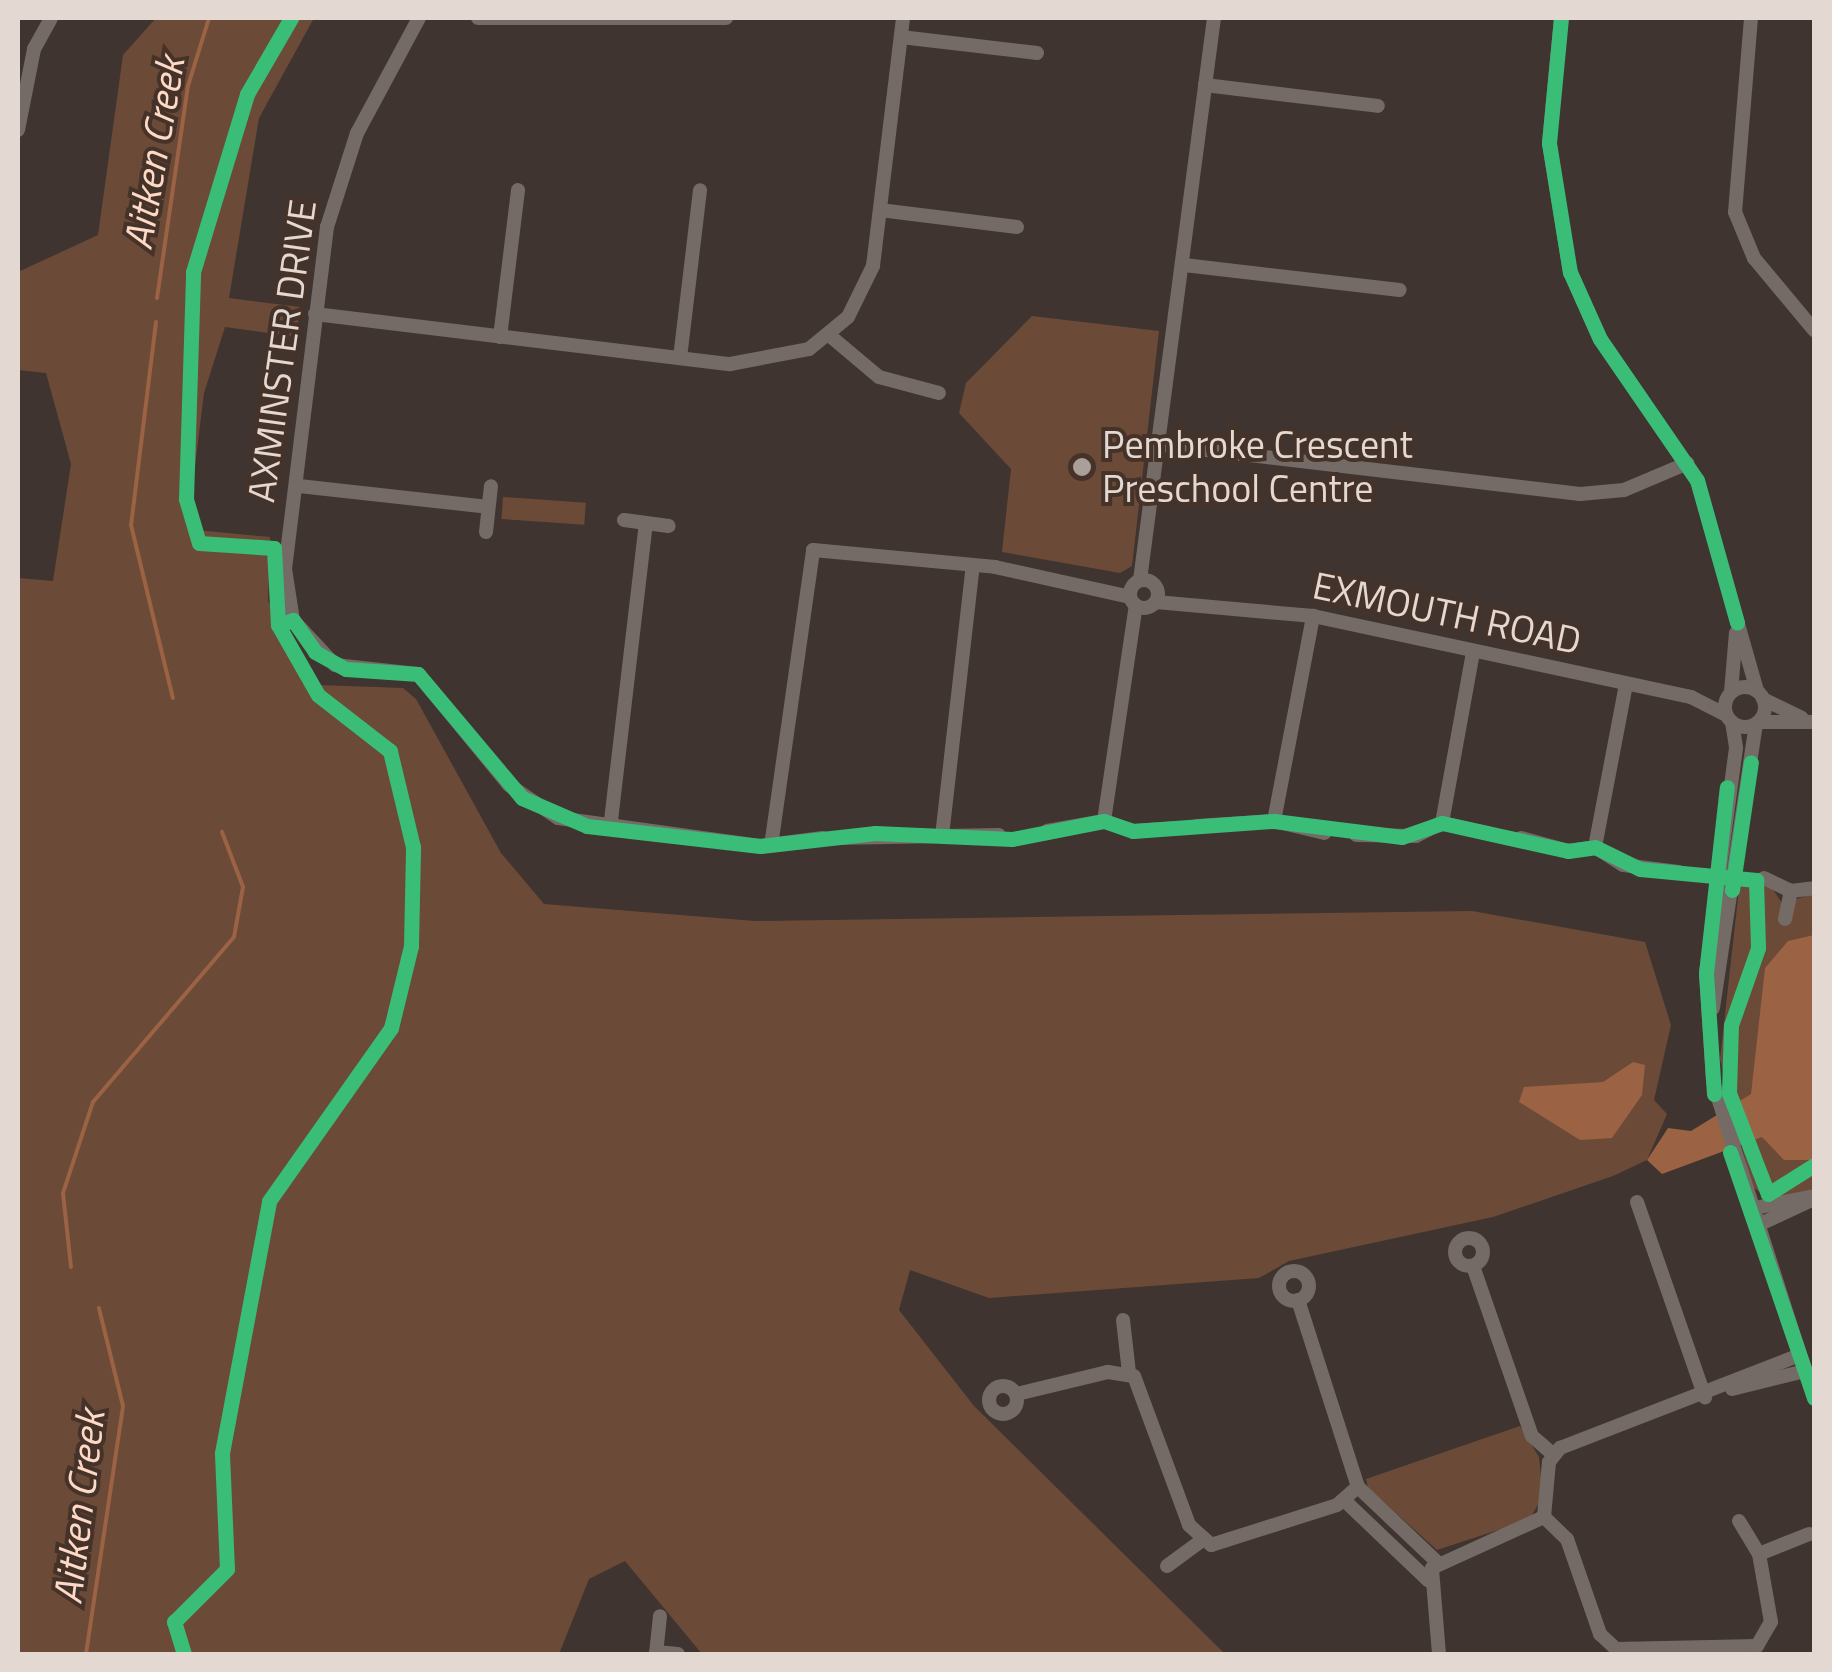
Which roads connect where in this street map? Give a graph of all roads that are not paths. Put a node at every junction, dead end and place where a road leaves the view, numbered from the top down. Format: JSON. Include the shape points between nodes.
{"nodes":[{"id":1,"x":51,"y":18,"type":"edge"},
{"id":2,"x":419,"y":18,"type":"edge"},
{"id":3,"x":478,"y":18,"type":"edge"},
{"id":4,"x":726,"y":18,"type":"edge"},
{"id":5,"x":903,"y":18,"type":"edge"},
{"id":6,"x":1214,"y":18,"type":"edge"},
{"id":7,"x":1561,"y":18,"type":"edge"},
{"id":8,"x":1750,"y":18,"type":"edge"},
{"id":9,"x":901,"y":37,"type":"junction"},
{"id":10,"x":1038,"y":54,"type":"dead end"},
{"id":11,"x":1205,"y":85,"type":"junction"},
{"id":12,"x":1378,"y":106,"type":"dead end"},
{"id":13,"x":18,"y":130,"type":"edge"},
{"id":14,"x":518,"y":190,"type":"dead end"},
{"id":15,"x":700,"y":190,"type":"dead end"},
{"id":16,"x":880,"y":210,"type":"junction"},
{"id":17,"x":1017,"y":227,"type":"dead end"},
{"id":18,"x":1184,"y":265,"type":"junction"},
{"id":19,"x":1400,"y":290,"type":"dead end"},
{"id":20,"x":315,"y":314,"type":"junction"},
{"id":21,"x":1814,"y":330,"type":"edge"},
{"id":22,"x":830,"y":336,"type":"junction"},
{"id":23,"x":500,"y":337,"type":"junction"},
{"id":24,"x":680,"y":358,"type":"junction"},
{"id":25,"x":939,"y":393,"type":"dead end"},
{"id":26,"x":1162,"y":445,"type":"junction"},
{"id":27,"x":1688,"y":463,"type":"junction"},
{"id":28,"x":299,"y":486,"type":"junction"},
{"id":29,"x":492,"y":486,"type":"dead end"},
{"id":30,"x":488,"y":508,"type":"junction"},
{"id":31,"x":624,"y":520,"type":"dead end"},
{"id":32,"x":646,"y":523,"type":"junction"},
{"id":33,"x":668,"y":526,"type":"dead end"},
{"id":34,"x":486,"y":532,"type":"dead end"},
{"id":35,"x":972,"y":571,"type":"junction"},
{"id":36,"x":1144,"y":594,"type":"junction"},
{"id":37,"x":1312,"y":616,"type":"junction"},
{"id":38,"x":1737,"y":622,"type":"junction"},
{"id":39,"x":1473,"y":652,"type":"junction"},
{"id":40,"x":1626,"y":685,"type":"junction"},
{"id":41,"x":1730,"y":694,"type":"junction"},
{"id":42,"x":1760,"y":695,"type":"junction"},
{"id":43,"x":1691,"y":697,"type":"junction"},
{"id":44,"x":1729,"y":719,"type":"junction"},
{"id":45,"x":1811,"y":721,"type":"edge"},
{"id":46,"x":1757,"y":723,"type":"junction"},
{"id":47,"x":1104,"y":821,"type":"junction"},
{"id":48,"x":1274,"y":821,"type":"junction"},
{"id":49,"x":1442,"y":823,"type":"junction"},
{"id":50,"x":1197,"y":826,"type":"dead end"},
{"id":51,"x":1179,"y":828,"type":"dead end"},
{"id":52,"x":610,"y":829,"type":"junction"},
{"id":53,"x":1047,"y":831,"type":"dead end"},
{"id":54,"x":1325,"y":833,"type":"dead end"},
{"id":55,"x":1000,"y":834,"type":"dead end"},
{"id":56,"x":1356,"y":834,"type":"dead end"},
{"id":57,"x":1490,"y":834,"type":"dead end"},
{"id":58,"x":942,"y":836,"type":"junction"},
{"id":59,"x":1521,"y":838,"type":"dead end"},
{"id":60,"x":772,"y":839,"type":"junction"},
{"id":61,"x":1596,"y":847,"type":"junction"},
{"id":62,"x":1679,"y":872,"type":"dead end"},
{"id":63,"x":1764,"y":878,"type":"dead end"},
{"id":64,"x":1814,"y":888,"type":"edge"},
{"id":65,"x":1792,"y":891,"type":"junction"},
{"id":66,"x":1785,"y":919,"type":"dead end"},
{"id":67,"x":1710,"y":1054,"type":"junction"},
{"id":68,"x":1814,"y":1197,"type":"edge"},
{"id":69,"x":1637,"y":1202,"type":"dead end"},
{"id":70,"x":1750,"y":1209,"type":"junction"},
{"id":71,"x":1756,"y":1226,"type":"junction"},
{"id":72,"x":1473,"y":1266,"type":"dead end"},
{"id":73,"x":1298,"y":1300,"type":"dead end"},
{"id":74,"x":1122,"y":1320,"type":"dead end"},
{"id":75,"x":1800,"y":1356,"type":"junction"},
{"id":76,"x":1806,"y":1371,"type":"junction"},
{"id":77,"x":1129,"y":1373,"type":"junction"},
{"id":78,"x":1726,"y":1390,"type":"junction"},
{"id":79,"x":1017,"y":1394,"type":"dead end"},
{"id":80,"x":1704,"y":1398,"type":"junction"},
{"id":81,"x":1814,"y":1398,"type":"edge"},
{"id":82,"x":1553,"y":1454,"type":"junction"},
{"id":83,"x":1358,"y":1487,"type":"junction"},
{"id":84,"x":1345,"y":1501,"type":"junction"},
{"id":85,"x":1544,"y":1517,"type":"junction"},
{"id":86,"x":1739,"y":1521,"type":"dead end"},
{"id":87,"x":1809,"y":1534,"type":"dead end"},
{"id":88,"x":1200,"y":1540,"type":"junction"},
{"id":89,"x":1760,"y":1554,"type":"junction"},
{"id":90,"x":1437,"y":1562,"type":"junction"},
{"id":91,"x":1166,"y":1566,"type":"dead end"},
{"id":92,"x":1428,"y":1580,"type":"junction"},
{"id":93,"x":660,"y":1616,"type":"dead end"},
{"id":94,"x":1765,"y":1649,"type":"edge"},
{"id":95,"x":656,"y":1653,"type":"edge"},
{"id":96,"x":678,"y":1654,"type":"edge"},
{"id":97,"x":1440,"y":1654,"type":"edge"}],
"edges":[{"from":1,"to":13,"type":"street","via":[[34,49]]},
{"from":2,"to":20,"type":"street","name":"AXMINSTER DRIVE","via":[[344,168]]},
{"from":3,"to":4,"type":"street"},
{"from":5,"to":9,"type":"street"},
{"from":6,"to":11,"type":"street"},
{"from":7,"to":27,"type":"street","via":[[1549,143],[1564,252],[1600,339]]},
{"from":8,"to":21,"type":"street","via":[[1735,212],[1754,258]]},
{"from":9,"to":10,"type":"street"},
{"from":9,"to":16,"type":"street"},
{"from":11,"to":12,"type":"street"},
{"from":11,"to":18,"type":"street"},
{"from":14,"to":23,"type":"street"},
{"from":15,"to":24,"type":"street"},
{"from":16,"to":17,"type":"street"},
{"from":16,"to":22,"type":"street","via":[[868,280]]},
{"from":18,"to":19,"type":"street"},
{"from":18,"to":26,"type":"street"},
{"from":20,"to":23,"type":"street"},
{"from":20,"to":28,"type":"street","name":"AXMINSTER DRIVE"},
{"from":22,"to":24,"type":"street","via":[[763,364]]},
{"from":22,"to":25,"type":"street","via":[[879,377]]},
{"from":23,"to":24,"type":"street"},
{"from":26,"to":27,"type":"street","via":[[1580,494],[1624,490]]},
{"from":26,"to":36,"type":"street"},
{"from":27,"to":38,"type":"street","via":[[1723,549]]},
{"from":28,"to":30,"type":"street"},
{"from":28,"to":52,"type":"street","name":"AXMINSTER DRIVE","via":[[284,582],[308,644],[356,672],[418,674],[522,798],[558,818]]},
{"from":29,"to":30,"type":"street"},
{"from":30,"to":34,"type":"street"},
{"from":31,"to":32,"type":"street"},
{"from":32,"to":33,"type":"street"},
{"from":32,"to":52,"type":"street"},
{"from":35,"to":36,"type":"street","name":"EXMOUTH ROAD"},
{"from":35,"to":58,"type":"street"},
{"from":35,"to":60,"type":"street","name":"EXMOUTH ROAD","via":[[812,550]]},
{"from":36,"to":37,"type":"street","name":"EXMOUTH ROAD"},
{"from":36,"to":47,"type":"street"},
{"from":37,"to":39,"type":"street","name":"EXMOUTH ROAD"},
{"from":37,"to":48,"type":"street"},
{"from":38,"to":41,"type":"street"},
{"from":38,"to":42,"type":"street"},
{"from":39,"to":40,"type":"street","name":"EXMOUTH ROAD"},
{"from":39,"to":49,"type":"street"},
{"from":40,"to":43,"type":"street","name":"EXMOUTH ROAD"},
{"from":40,"to":61,"type":"street"},
{"from":41,"to":42,"type":"street","name":"EXMOUTH ROAD"},
{"from":41,"to":43,"type":"street","name":"EXMOUTH ROAD"},
{"from":41,"to":44,"type":"street"},
{"from":42,"to":45,"type":"street"},
{"from":42,"to":46,"type":"street"},
{"from":43,"to":44,"type":"street","name":"EXMOUTH ROAD"},
{"from":44,"to":46,"type":"street"},
{"from":44,"to":67,"type":"street","via":[[1736,748],[1706,974]]},
{"from":45,"to":46,"type":"street"},
{"from":46,"to":67,"type":"street"},
{"from":47,"to":51,"type":"street","via":[[1132,831]]},
{"from":47,"to":53,"type":"street"},
{"from":48,"to":50,"type":"street"},
{"from":48,"to":54,"type":"street"},
{"from":49,"to":56,"type":"street","via":[[1416,836]]},
{"from":49,"to":57,"type":"street"},
{"from":52,"to":60,"type":"street","name":"AXMINSTER DRIVE","via":[[760,846]]},
{"from":55,"to":58,"type":"street","name":"AXMINSTER DRIVE"},
{"from":58,"to":60,"type":"street","name":"AXMINSTER DRIVE"},
{"from":59,"to":61,"type":"street","via":[[1568,851]]},
{"from":61,"to":62,"type":"street","via":[[1623,865]]},
{"from":63,"to":65,"type":"street"},
{"from":64,"to":65,"type":"street"},
{"from":65,"to":66,"type":"street"},
{"from":67,"to":70,"type":"street","via":[[1715,1097]]},
{"from":68,"to":70,"type":"street"},
{"from":68,"to":71,"type":"street"},
{"from":69,"to":80,"type":"street"},
{"from":70,"to":71,"type":"street"},
{"from":71,"to":75,"type":"street"},
{"from":72,"to":82,"type":"street","via":[[1528,1427]]},
{"from":73,"to":83,"type":"street"},
{"from":74,"to":77,"type":"street"},
{"from":75,"to":76,"type":"street"},
{"from":75,"to":78,"type":"street"},
{"from":76,"to":78,"type":"street"},
{"from":76,"to":81,"type":"street"},
{"from":77,"to":79,"type":"street"},
{"from":77,"to":88,"type":"street"},
{"from":78,"to":80,"type":"street"},
{"from":80,"to":82,"type":"street"},
{"from":82,"to":85,"type":"street"},
{"from":83,"to":84,"type":"street"},
{"from":83,"to":90,"type":"street"},
{"from":84,"to":88,"type":"street","via":[[1224,1544]]},
{"from":84,"to":92,"type":"street"},
{"from":85,"to":90,"type":"street"},
{"from":85,"to":94,"type":"street","via":[[1567,1539],[1610,1646]]},
{"from":86,"to":89,"type":"street"},
{"from":87,"to":89,"type":"street"},
{"from":88,"to":91,"type":"street"},
{"from":89,"to":94,"type":"street","via":[[1770,1622]]},
{"from":90,"to":92,"type":"street"},
{"from":92,"to":97,"type":"street"},
{"from":93,"to":95,"type":"street"},
{"from":95,"to":96,"type":"street"}]}
